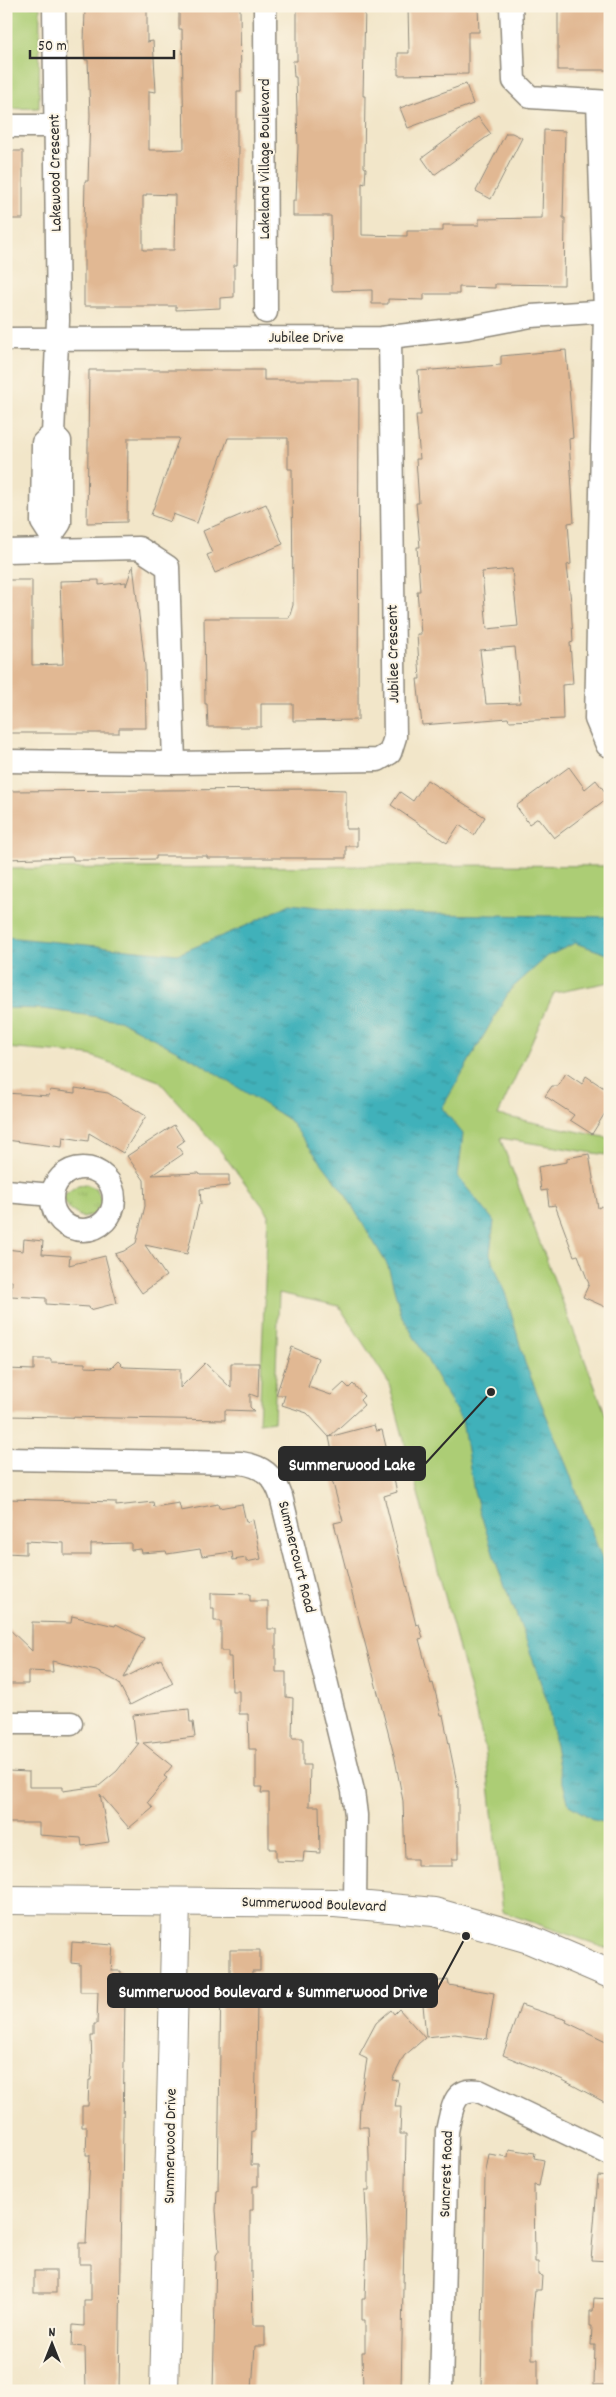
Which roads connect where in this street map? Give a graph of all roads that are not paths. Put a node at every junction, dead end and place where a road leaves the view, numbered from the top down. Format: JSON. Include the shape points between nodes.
{"nodes":[{"id":1,"x":54,"y":6,"type":"edge"},
{"id":2,"x":264,"y":6,"type":"edge"},
{"id":3,"x":511,"y":6,"type":"edge"},
{"id":4,"x":604,"y":102,"type":"edge"},
{"id":5,"x":6,"y":126,"type":"edge"},
{"id":6,"x":55,"y":126,"type":"junction"},
{"id":7,"x":607,"y":310,"type":"edge"},
{"id":8,"x":266,"y":312,"type":"dead end"},
{"id":9,"x":390,"y":337,"type":"junction"},
{"id":10,"x":6,"y":339,"type":"edge"},
{"id":11,"x":57,"y":339,"type":"junction"},
{"id":12,"x":605,"y":530,"type":"edge"},
{"id":13,"x":51,"y":543,"type":"junction"},
{"id":14,"x":6,"y":551,"type":"edge"},
{"id":15,"x":610,"y":745,"type":"edge"},
{"id":16,"x":6,"y":761,"type":"edge"},
{"id":17,"x":174,"y":763,"type":"junction"},
{"id":18,"x":6,"y":1191,"type":"edge"},
{"id":19,"x":52,"y":1195,"type":"dead end"},
{"id":20,"x":6,"y":1459,"type":"edge"},
{"id":21,"x":6,"y":1723,"type":"edge"},
{"id":22,"x":71,"y":1724,"type":"dead end"},
{"id":23,"x":6,"y":1900,"type":"edge"},
{"id":24,"x":176,"y":1902,"type":"junction"},
{"id":25,"x":355,"y":1904,"type":"junction"},
{"id":26,"x":610,"y":1974,"type":"edge"},
{"id":27,"x":610,"y":2154,"type":"edge"},
{"id":28,"x":164,"y":2391,"type":"edge"},
{"id":29,"x":441,"y":2391,"type":"edge"}],
"edges":[{"from":1,"to":6,"type":"street","name":"Lakewood Crescent"},
{"from":2,"to":8,"type":"street","name":"Lakeland Village Boulevard"},
{"from":3,"to":4,"type":"street","via":[[514,81],[530,97]]},
{"from":4,"to":7,"type":"street"},
{"from":5,"to":6,"type":"street"},
{"from":6,"to":11,"type":"street","name":"Lakewood Crescent"},
{"from":7,"to":9,"type":"street","name":"Jubilee Drive","via":[[531,316],[468,328]]},
{"from":7,"to":12,"type":"street"},
{"from":9,"to":11,"type":"street","name":"Jubilee Drive"},
{"from":9,"to":17,"type":"street","name":"Jubilee Crescent","via":[[395,737],[390,753],[378,760]]},
{"from":10,"to":11,"type":"street","name":"Jubilee Drive"},
{"from":11,"to":13,"type":"street","via":[[53,434],[43,443],[42,522]]},
{"from":12,"to":15,"type":"street","via":[[596,719],[607,745]]},
{"from":13,"to":14,"type":"street"},
{"from":13,"to":17,"type":"street","via":[[139,548],[168,567]]},
{"from":16,"to":17,"type":"street","name":"Jubilee Crescent"},
{"from":18,"to":19,"type":"street"},
{"from":20,"to":25,"type":"street","name":"Summercourt Road","via":[[241,1462],[266,1471],[274,1479],[282,1496],[350,1773],[356,1815]]},
{"from":21,"to":22,"type":"street"},
{"from":23,"to":24,"type":"street","name":"Summerwood Boulevard"},
{"from":24,"to":25,"type":"street","name":"Summerwood Boulevard"},
{"from":24,"to":28,"type":"street","name":"Summerwood Drive"},
{"from":25,"to":26,"type":"street","name":"Summerwood Boulevard","via":[[434,1912],[478,1924],[526,1938]]},
{"from":27,"to":29,"type":"street","name":"Suncrest Road","via":[[479,2091],[470,2090],[459,2095],[454,2102],[447,2131]]}]}
